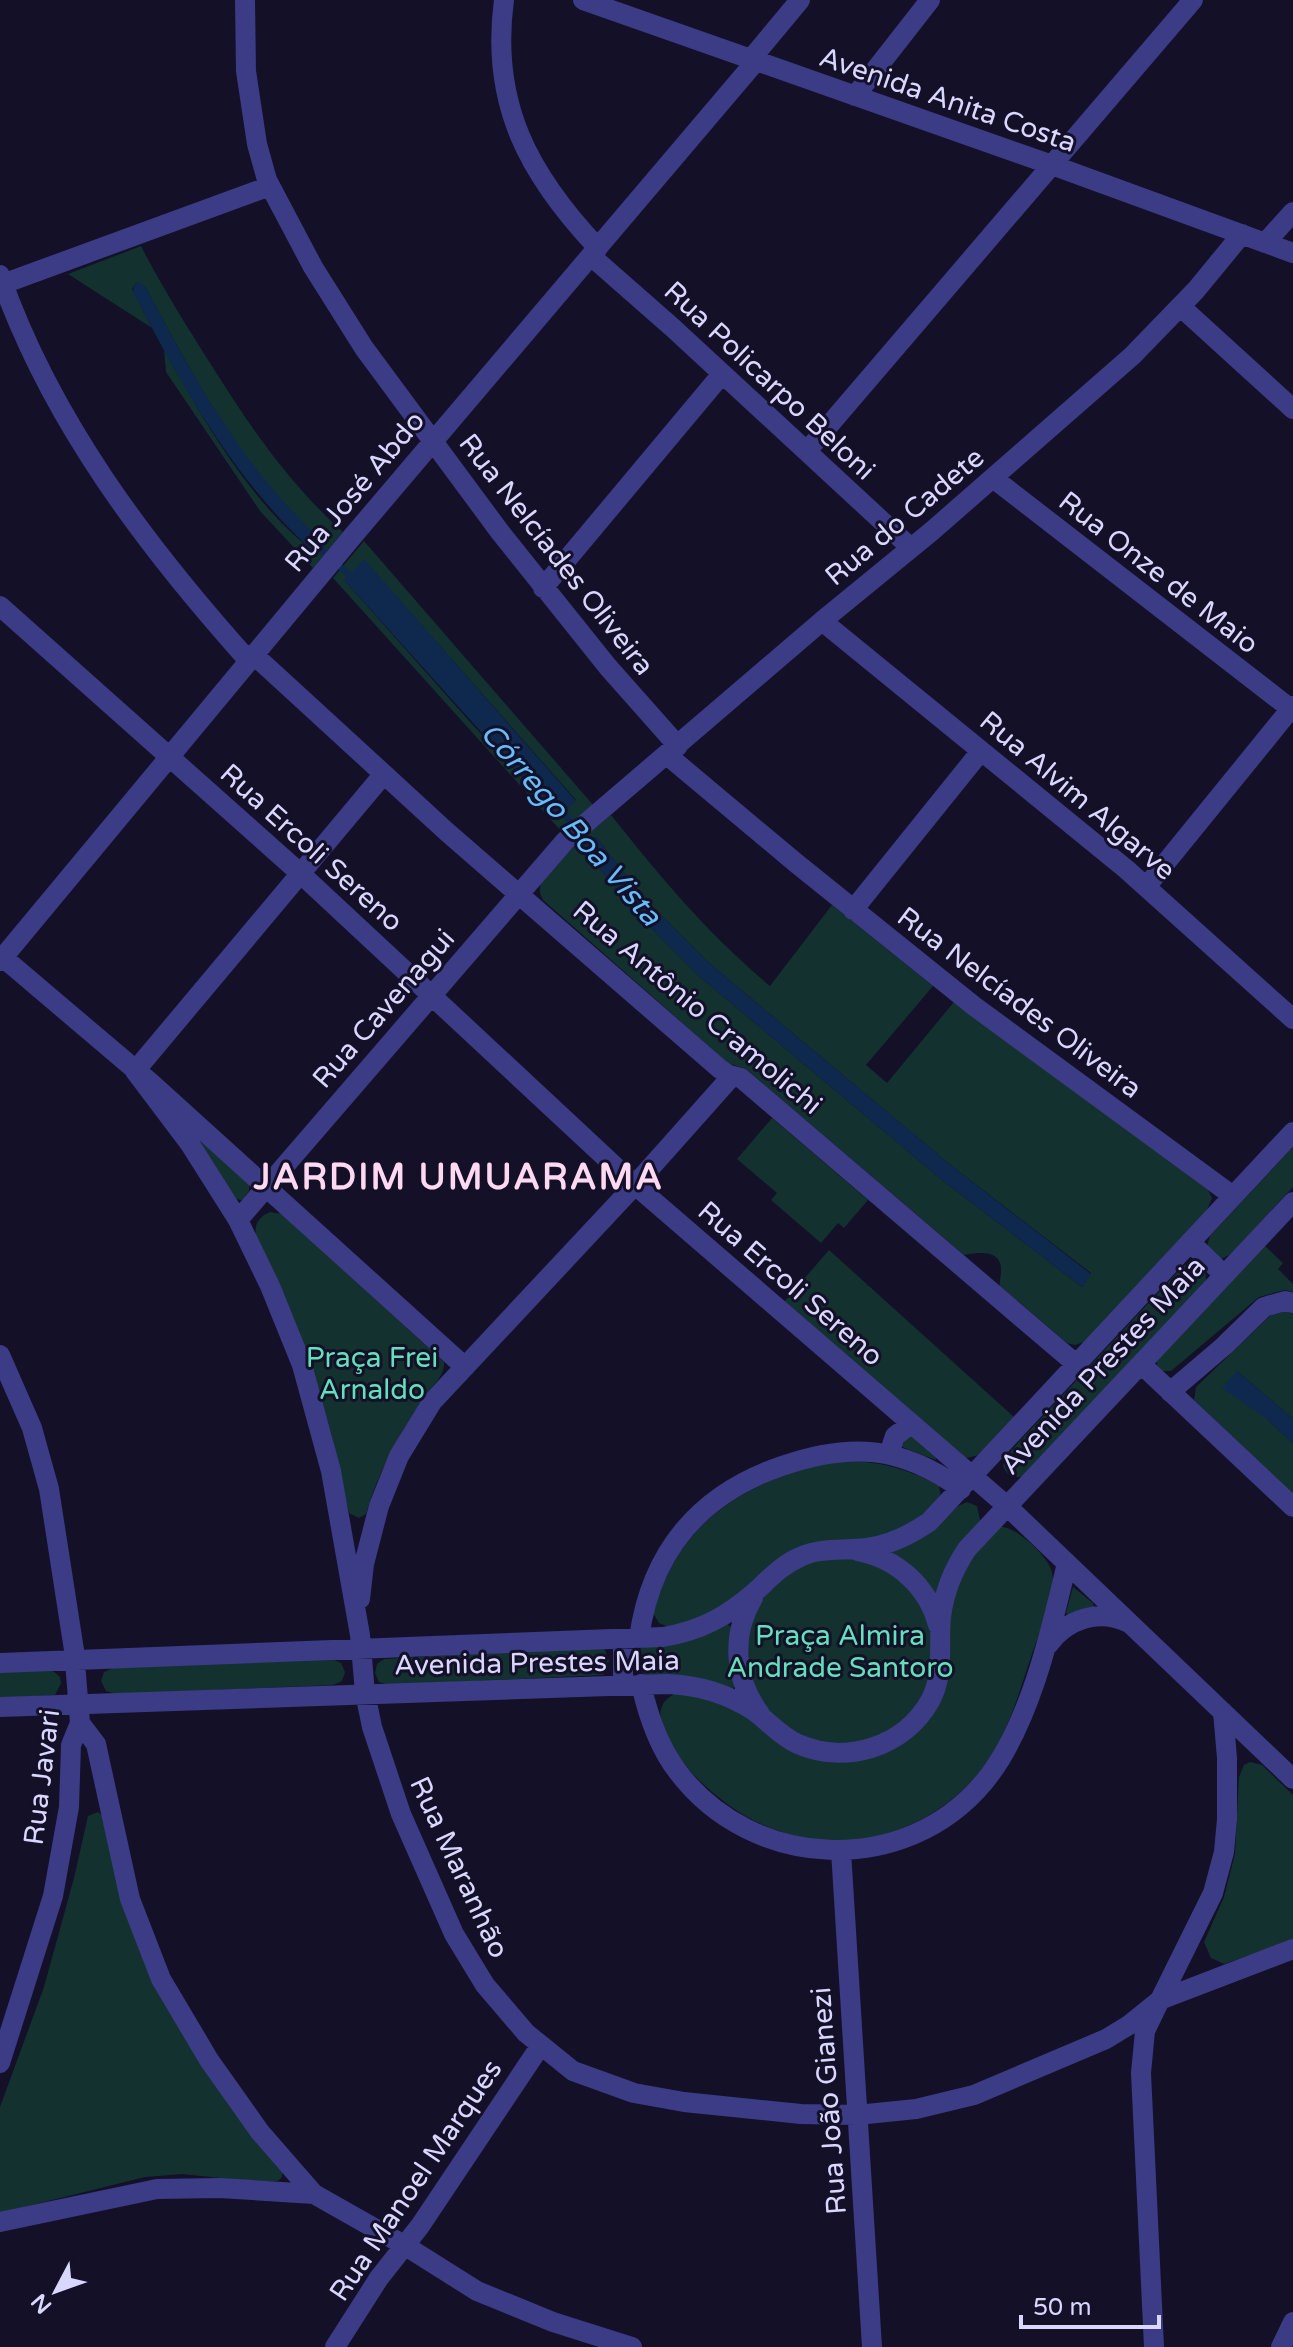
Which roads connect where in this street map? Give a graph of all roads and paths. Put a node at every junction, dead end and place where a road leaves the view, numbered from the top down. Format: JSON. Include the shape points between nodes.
{"nodes":[{"id":1,"x":245,"y":0,"type":"edge"},
{"id":2,"x":504,"y":0,"type":"edge"},
{"id":3,"x":583,"y":0,"type":"edge"},
{"id":4,"x":800,"y":0,"type":"edge"},
{"id":5,"x":930,"y":0,"type":"edge"},
{"id":6,"x":1193,"y":0,"type":"edge"},
{"id":7,"x":754,"y":60,"type":"junction"},
{"id":8,"x":855,"y":96,"type":"junction"},
{"id":9,"x":1052,"y":165,"type":"junction"},
{"id":10,"x":270,"y":186,"type":"junction"},
{"id":11,"x":1293,"y":212,"type":"edge"},
{"id":12,"x":1242,"y":234,"type":"junction"},
{"id":13,"x":1265,"y":243,"type":"junction"},
{"id":14,"x":594,"y":252,"type":"junction"},
{"id":15,"x":1293,"y":253,"type":"edge"},
{"id":16,"x":3,"y":283,"type":"edge"},
{"id":17,"x":1181,"y":307,"type":"junction"},
{"id":18,"x":722,"y":374,"type":"junction"},
{"id":19,"x":1293,"y":409,"type":"edge"},
{"id":20,"x":433,"y":441,"type":"junction"},
{"id":21,"x":807,"y":451,"type":"junction"},
{"id":22,"x":993,"y":478,"type":"junction"},
{"id":23,"x":910,"y":547,"type":"junction"},
{"id":24,"x":543,"y":588,"type":"junction"},
{"id":25,"x":0,"y":606,"type":"edge"},
{"id":26,"x":822,"y":621,"type":"junction"},
{"id":27,"x":251,"y":657,"type":"junction"},
{"id":28,"x":1292,"y":708,"type":"edge"},
{"id":29,"x":672,"y":751,"type":"junction"},
{"id":30,"x":981,"y":751,"type":"junction"},
{"id":31,"x":169,"y":756,"type":"junction"},
{"id":32,"x":383,"y":775,"type":"junction"},
{"id":33,"x":579,"y":830,"type":"joint"},
{"id":34,"x":301,"y":874,"type":"junction"},
{"id":35,"x":1146,"y":887,"type":"junction"},
{"id":36,"x":519,"y":893,"type":"junction"},
{"id":37,"x":853,"y":910,"type":"junction"},
{"id":38,"x":1,"y":958,"type":"edge"},
{"id":39,"x":432,"y":995,"type":"junction"},
{"id":40,"x":1293,"y":1019,"type":"edge"},
{"id":41,"x":135,"y":1071,"type":"junction"},
{"id":42,"x":732,"y":1076,"type":"junction"},
{"id":43,"x":1293,"y":1132,"type":"edge"},
{"id":44,"x":635,"y":1185,"type":"junction"},
{"id":45,"x":266,"y":1187,"type":"junction"},
{"id":46,"x":1233,"y":1196,"type":"junction"},
{"id":47,"x":1293,"y":1202,"type":"edge"},
{"id":48,"x":238,"y":1220,"type":"junction"},
{"id":49,"x":1190,"y":1242,"type":"junction"},
{"id":50,"x":1224,"y":1275,"type":"junction"},
{"id":51,"x":1293,"y":1303,"type":"edge"},
{"id":52,"x":0,"y":1355,"type":"edge"},
{"id":53,"x":1076,"y":1364,"type":"junction"},
{"id":54,"x":1141,"y":1364,"type":"junction"},
{"id":55,"x":465,"y":1367,"type":"junction"},
{"id":56,"x":1170,"y":1392,"type":"junction"},
{"id":57,"x":911,"y":1424,"type":"junction"},
{"id":58,"x":889,"y":1454,"type":"junction"},
{"id":59,"x":966,"y":1483,"type":"junction"},
{"id":60,"x":336,"y":1500,"type":"junction"},
{"id":61,"x":1007,"y":1506,"type":"junction"},
{"id":62,"x":1293,"y":1507,"type":"edge"},
{"id":63,"x":377,"y":1511,"type":"junction"},
{"id":64,"x":849,"y":1549,"type":"junction"},
{"id":65,"x":1067,"y":1563,"type":"junction"},
{"id":66,"x":759,"y":1588,"type":"junction"},
{"id":67,"x":1133,"y":1625,"type":"junction"},
{"id":68,"x":940,"y":1632,"type":"junction"},
{"id":69,"x":631,"y":1638,"type":"junction"},
{"id":70,"x":360,"y":1642,"type":"junction"},
{"id":71,"x":1043,"y":1655,"type":"junction"},
{"id":72,"x":74,"y":1660,"type":"junction"},
{"id":73,"x":0,"y":1663,"type":"edge"},
{"id":74,"x":632,"y":1684,"type":"junction"},
{"id":75,"x":365,"y":1693,"type":"junction"},
{"id":76,"x":0,"y":1707,"type":"edge"},
{"id":77,"x":1223,"y":1712,"type":"junction"},
{"id":78,"x":79,"y":1714,"type":"junction"},
{"id":79,"x":766,"y":1721,"type":"junction"},
{"id":80,"x":1293,"y":1779,"type":"edge"},
{"id":81,"x":69,"y":1807,"type":"junction"},
{"id":82,"x":109,"y":1810,"type":"junction"},
{"id":83,"x":841,"y":1851,"type":"junction"},
{"id":84,"x":1293,"y":1949,"type":"edge"},
{"id":85,"x":1160,"y":2000,"type":"junction"},
{"id":86,"x":541,"y":2045,"type":"junction"},
{"id":87,"x":0,"y":2063,"type":"edge"},
{"id":88,"x":857,"y":2115,"type":"junction"},
{"id":89,"x":292,"y":2169,"type":"junction"},
{"id":90,"x":280,"y":2190,"type":"junction"},
{"id":91,"x":314,"y":2194,"type":"junction"},
{"id":92,"x":0,"y":2222,"type":"edge"},
{"id":93,"x":404,"y":2245,"type":"junction"},
{"id":94,"x":1293,"y":2322,"type":"edge"},
{"id":95,"x":335,"y":2347,"type":"edge"},
{"id":96,"x":632,"y":2347,"type":"edge"},
{"id":97,"x":872,"y":2347,"type":"edge"},
{"id":98,"x":1154,"y":2347,"type":"edge"},
{"id":99,"x":1281,"y":2347,"type":"edge"}],
"edges":[{"from":1,"to":10,"type":"street","name":"Rua Nelcíades Oliveira","via":[[250,108]]},
{"from":2,"to":14,"type":"street","name":"Rua Policarpo Beloni","via":[[502,59],[517,128],[551,196]]},
{"from":3,"to":7,"type":"street","name":"Avenida Anita Costa"},
{"from":4,"to":7,"type":"street","name":"Rua José Abdo"},
{"from":5,"to":8,"type":"street"},
{"from":6,"to":9,"type":"street"},
{"from":7,"to":8,"type":"street","name":"Avenida Anita Costa"},
{"from":7,"to":14,"type":"street","name":"Rua José Abdo"},
{"from":8,"to":9,"type":"street","name":"Avenida Anita Costa"},
{"from":9,"to":12,"type":"street","name":"Avenida Anita Costa"},
{"from":9,"to":21,"type":"street"},
{"from":10,"to":16,"type":"street"},
{"from":10,"to":20,"type":"street","name":"Rua Nelcíades Oliveira","via":[[338,308]]},
{"from":11,"to":13,"type":"street"},
{"from":12,"to":13,"type":"street","name":"Avenida Anita Costa"},
{"from":12,"to":17,"type":"street","name":"Rua do Cadete"},
{"from":13,"to":15,"type":"street","name":"Avenida Anita Costa"},
{"from":14,"to":18,"type":"street","name":"Rua Policarpo Beloni"},
{"from":14,"to":20,"type":"street","name":"Rua José Abdo"},
{"from":16,"to":27,"type":"street","name":"Rua Antônio Cramolichi","via":[[43,374],[96,466],[159,557]]},
{"from":17,"to":19,"type":"street"},
{"from":17,"to":22,"type":"street","name":"Rua do Cadete"},
{"from":18,"to":21,"type":"street","name":"Rua Policarpo Beloni"},
{"from":18,"to":24,"type":"street"},
{"from":20,"to":24,"type":"street","name":"Rua Nelcíades Oliveira"},
{"from":20,"to":27,"type":"street","name":"Rua José Abdo"},
{"from":21,"to":23,"type":"street","name":"Rua Policarpo Beloni"},
{"from":22,"to":23,"type":"street","name":"Rua do Cadete"},
{"from":22,"to":28,"type":"street","name":"Rua Onze de Maio"},
{"from":23,"to":26,"type":"street","name":"Rua do Cadete"},
{"from":24,"to":29,"type":"street","name":"Rua Nelcíades Oliveira"},
{"from":25,"to":31,"type":"street","name":"Rua Ercoli Sereno"},
{"from":26,"to":29,"type":"street","name":"Rua do Cadete"},
{"from":26,"to":30,"type":"street","name":"Rua Alvim Algarve"},
{"from":27,"to":31,"type":"street","name":"Rua José Abdo"},
{"from":27,"to":32,"type":"street","name":"Rua Antônio Cramolichi"},
{"from":28,"to":35,"type":"street"},
{"from":29,"to":33,"type":"street","name":"Rua do Cadete"},
{"from":29,"to":37,"type":"street","name":"Rua Nelcíades Oliveira"},
{"from":30,"to":35,"type":"street","name":"Rua Alvim Algarve"},
{"from":30,"to":37,"type":"street"},
{"from":31,"to":34,"type":"street","name":"Rua Ercoli Sereno"},
{"from":31,"to":38,"type":"street","name":"Rua José Abdo"},
{"from":32,"to":34,"type":"street"},
{"from":32,"to":36,"type":"street","name":"Rua Antônio Cramolichi"},
{"from":33,"to":36,"type":"street","name":"Rua Cavenagui"},
{"from":34,"to":39,"type":"street","name":"Rua Ercoli Sereno"},
{"from":34,"to":41,"type":"street"},
{"from":35,"to":40,"type":"street","name":"Rua Alvim Algarve"},
{"from":36,"to":39,"type":"street","name":"Rua Cavenagui"},
{"from":36,"to":42,"type":"street","name":"Rua Antônio Cramolichi"},
{"from":37,"to":46,"type":"street","name":"Rua Nelcíades Oliveira"},
{"from":38,"to":41,"type":"street","name":"Rua Maranhão"},
{"from":39,"to":44,"type":"street","name":"Rua Ercoli Sereno"},
{"from":39,"to":45,"type":"street","name":"Rua Cavenagui"},
{"from":41,"to":45,"type":"street","name":"Rua Maranhão"},
{"from":41,"to":48,"type":"street","name":"Rua Maranhão"},
{"from":42,"to":44,"type":"street"},
{"from":42,"to":53,"type":"street","name":"Rua Antônio Cramolichi","via":[[743,1079]]},
{"from":43,"to":46,"type":"street","name":"Avenida Prestes Maia"},
{"from":44,"to":55,"type":"street"},
{"from":44,"to":57,"type":"street","name":"Rua Ercoli Sereno"},
{"from":45,"to":48,"type":"street","name":"Rua Cavenagui"},
{"from":45,"to":55,"type":"street","name":"Rua Maranhão"},
{"from":46,"to":49,"type":"street","name":"Avenida Prestes Maia"},
{"from":47,"to":50,"type":"street","name":"Avenida Prestes Maia"},
{"from":48,"to":60,"type":"street","name":"Rua Maranhão","via":[[302,1365]]},
{"from":49,"to":50,"type":"street"},
{"from":49,"to":53,"type":"street","name":"Avenida Prestes Maia"},
{"from":50,"to":54,"type":"street","name":"Avenida Prestes Maia"},
{"from":51,"to":56,"type":"street","via":[[1264,1307]]},
{"from":52,"to":72,"type":"street","name":"Rua Javari","via":[[41,1458]]},
{"from":53,"to":59,"type":"street","name":"Avenida Prestes Maia"},
{"from":54,"to":56,"type":"street"},
{"from":54,"to":61,"type":"street","name":"Avenida Prestes Maia"},
{"from":55,"to":63,"type":"street","via":[[412,1432]]},
{"from":56,"to":62,"type":"street"},
{"from":57,"to":58,"type":"street","via":[[895,1436]]},
{"from":57,"to":59,"type":"street","name":"Rua Ercoli Sereno"},
{"from":58,"to":59,"type":"street"},
{"from":58,"to":69,"type":"street","via":[[823,1453],[763,1472],[722,1494],[687,1526],[660,1566]]},
{"from":59,"to":61,"type":"street","name":"Rua Ercoli Sereno"},
{"from":59,"to":64,"type":"street","name":"Avenida Prestes Maia","via":[[917,1530],[886,1544]]},
{"from":60,"to":63,"type":"street","via":[[354,1521]]},
{"from":60,"to":70,"type":"street","name":"Rua Maranhão"},
{"from":61,"to":65,"type":"street","name":"Rua Ercoli Sereno"},
{"from":61,"to":68,"type":"street","name":"Avenida Prestes Maia","via":[[958,1562]]},
{"from":63,"to":70,"type":"street","via":[[364,1564]]},
{"from":64,"to":66,"type":"street","name":"Avenida Prestes Maia","via":[[799,1557]]},
{"from":64,"to":68,"type":"street","via":[[881,1558],[910,1576],[930,1603]]},
{"from":65,"to":67,"type":"street","name":"Rua Ercoli Sereno"},
{"from":65,"to":71,"type":"street"},
{"from":66,"to":69,"type":"street","name":"Avenida Prestes Maia","via":[[701,1629]]},
{"from":66,"to":79,"type":"street","via":[[739,1632],[738,1657],[749,1697]]},
{"from":67,"to":71,"type":"street","via":[[1104,1616],[1075,1622],[1055,1636]]},
{"from":67,"to":77,"type":"street","name":"Rua Ercoli Sereno"},
{"from":68,"to":79,"type":"street","name":"Avenida Prestes Maia","via":[[941,1669],[929,1702],[908,1728],[886,1742],[862,1751],[828,1753],[795,1743]]},
{"from":69,"to":70,"type":"street","name":"Avenida Prestes Maia"},
{"from":69,"to":74,"type":"street"},
{"from":70,"to":72,"type":"street","name":"Avenida Prestes Maia"},
{"from":70,"to":75,"type":"street","name":"Rua Maranhão"},
{"from":71,"to":83,"type":"street","via":[[1009,1745],[966,1801],[908,1837]]},
{"from":72,"to":73,"type":"street","name":"Avenida Prestes Maia"},
{"from":72,"to":78,"type":"street","name":"Rua Javari"},
{"from":74,"to":75,"type":"street","name":"Avenida Prestes Maia"},
{"from":74,"to":79,"type":"street","name":"Avenida Prestes Maia","via":[[681,1684],[710,1691]]},
{"from":74,"to":83,"type":"street","via":[[664,1751],[710,1806],[771,1840]]},
{"from":75,"to":78,"type":"street","name":"Avenida Prestes Maia"},
{"from":75,"to":86,"type":"street","name":"Rua Maranhão","via":[[396,1800],[454,1934],[497,2002]]},
{"from":76,"to":78,"type":"street","name":"Avenida Prestes Maia"},
{"from":77,"to":80,"type":"street","name":"Rua Ercoli Sereno"},
{"from":77,"to":85,"type":"street","name":"Rua Maranhão","via":[[1228,1786],[1224,1852],[1213,1893]]},
{"from":78,"to":81,"type":"street","name":"Rua Javari","via":[[71,1745]]},
{"from":78,"to":82,"type":"street","via":[[96,1744]]},
{"from":81,"to":82,"type":"street","via":[[89,1802]]},
{"from":81,"to":87,"type":"street","name":"Rua Javari","via":[[53,1896]]},
{"from":82,"to":89,"type":"street","via":[[130,1899],[161,1979],[209,2060]]},
{"from":83,"to":88,"type":"street","name":"Rua João Gianezi"},
{"from":84,"to":85,"type":"street"},
{"from":85,"to":88,"type":"street","name":"Rua Maranhão","via":[[1106,2039],[974,2095],[916,2109]]},
{"from":85,"to":98,"type":"street","via":[[1145,2031],[1141,2073]]},
{"from":86,"to":88,"type":"street","name":"Rua Maranhão","via":[[573,2071],[634,2093],[801,2114]]},
{"from":86,"to":93,"type":"street","name":"Rua Manoel Marques"},
{"from":88,"to":97,"type":"street","name":"Rua João Gianezi"},
{"from":89,"to":90,"type":"street","via":[[293,2184]]},
{"from":89,"to":91,"type":"street"},
{"from":90,"to":91,"type":"street"},
{"from":90,"to":92,"type":"street","via":[[157,2189]]},
{"from":91,"to":93,"type":"street"},
{"from":93,"to":95,"type":"street","name":"Rua Manoel Marques"},
{"from":93,"to":96,"type":"street","via":[[477,2291]]},
{"from":94,"to":99,"type":"street"}]}
